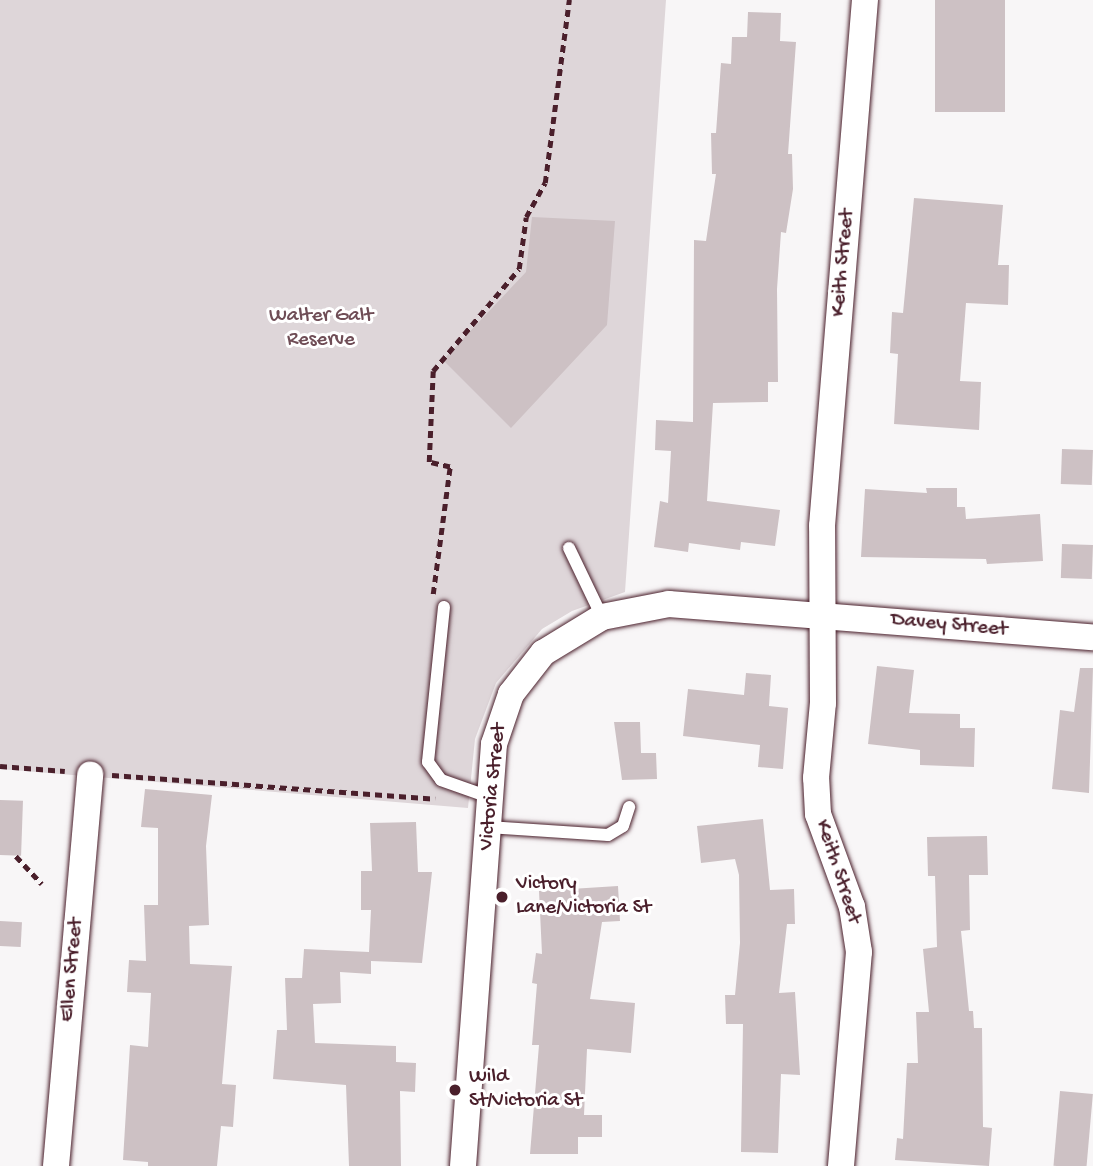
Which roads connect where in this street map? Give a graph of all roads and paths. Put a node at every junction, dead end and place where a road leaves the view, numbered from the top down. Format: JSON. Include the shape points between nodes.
{"nodes":[{"id":1,"x":569,"y":0,"type":"edge"},
{"id":2,"x":865,"y":0,"type":"edge"},
{"id":3,"x":569,"y":548,"type":"dead end"},
{"id":4,"x":438,"y":607,"type":"joint"},
{"id":5,"x":822,"y":616,"type":"junction"},
{"id":6,"x":602,"y":617,"type":"junction"},
{"id":7,"x":1093,"y":637,"type":"edge"},
{"id":8,"x":0,"y":766,"type":"edge"},
{"id":9,"x":90,"y":774,"type":"junction"},
{"id":10,"x":454,"y":786,"type":"junction"},
{"id":11,"x":427,"y":788,"type":"dead end"},
{"id":12,"x":489,"y":797,"type":"junction"},
{"id":13,"x":435,"y":799,"type":"junction"},
{"id":14,"x":629,"y":807,"type":"dead end"},
{"id":15,"x":488,"y":827,"type":"junction"},
{"id":16,"x":16,"y":856,"type":"dead end"},
{"id":17,"x":42,"y":884,"type":"dead end"},
{"id":18,"x":57,"y":1166,"type":"edge"},
{"id":19,"x":463,"y":1166,"type":"edge"},
{"id":20,"x":841,"y":1166,"type":"edge"}],
"edges":[{"from":1,"to":4,"type":"path","via":[[545,183],[526,217],[519,269],[433,370],[429,462],[450,467]]},
{"from":2,"to":5,"type":"street","name":"Keith Street","via":[[822,526],[811,562]]},
{"from":3,"to":6,"type":"lane"},
{"from":4,"to":10,"type":"lane","via":[[426,747],[432,773]]},
{"from":5,"to":6,"type":"street","name":"Victoria Street","via":[[669,604]]},
{"from":5,"to":7,"type":"street","name":"Davey Street"},
{"from":5,"to":20,"type":"street","name":"Keith Street","via":[[818,814],[852,907],[859,952]]},
{"from":6,"to":12,"type":"street","name":"Victoria Street","via":[[543,653],[511,694],[494,744]]},
{"from":8,"to":9,"type":"path"},
{"from":9,"to":13,"type":"path"},
{"from":9,"to":18,"type":"street","name":"Ellen Street"},
{"from":10,"to":12,"type":"lane"},
{"from":10,"to":13,"type":"path","via":[[452,801]]},
{"from":11,"to":13,"type":"path"},
{"from":12,"to":15,"type":"street","name":"Victoria Street"},
{"from":14,"to":15,"type":"lane","via":[[624,826],[608,835]]},
{"from":15,"to":19,"type":"street","name":"Victoria Street"},
{"from":16,"to":17,"type":"path"}]}
